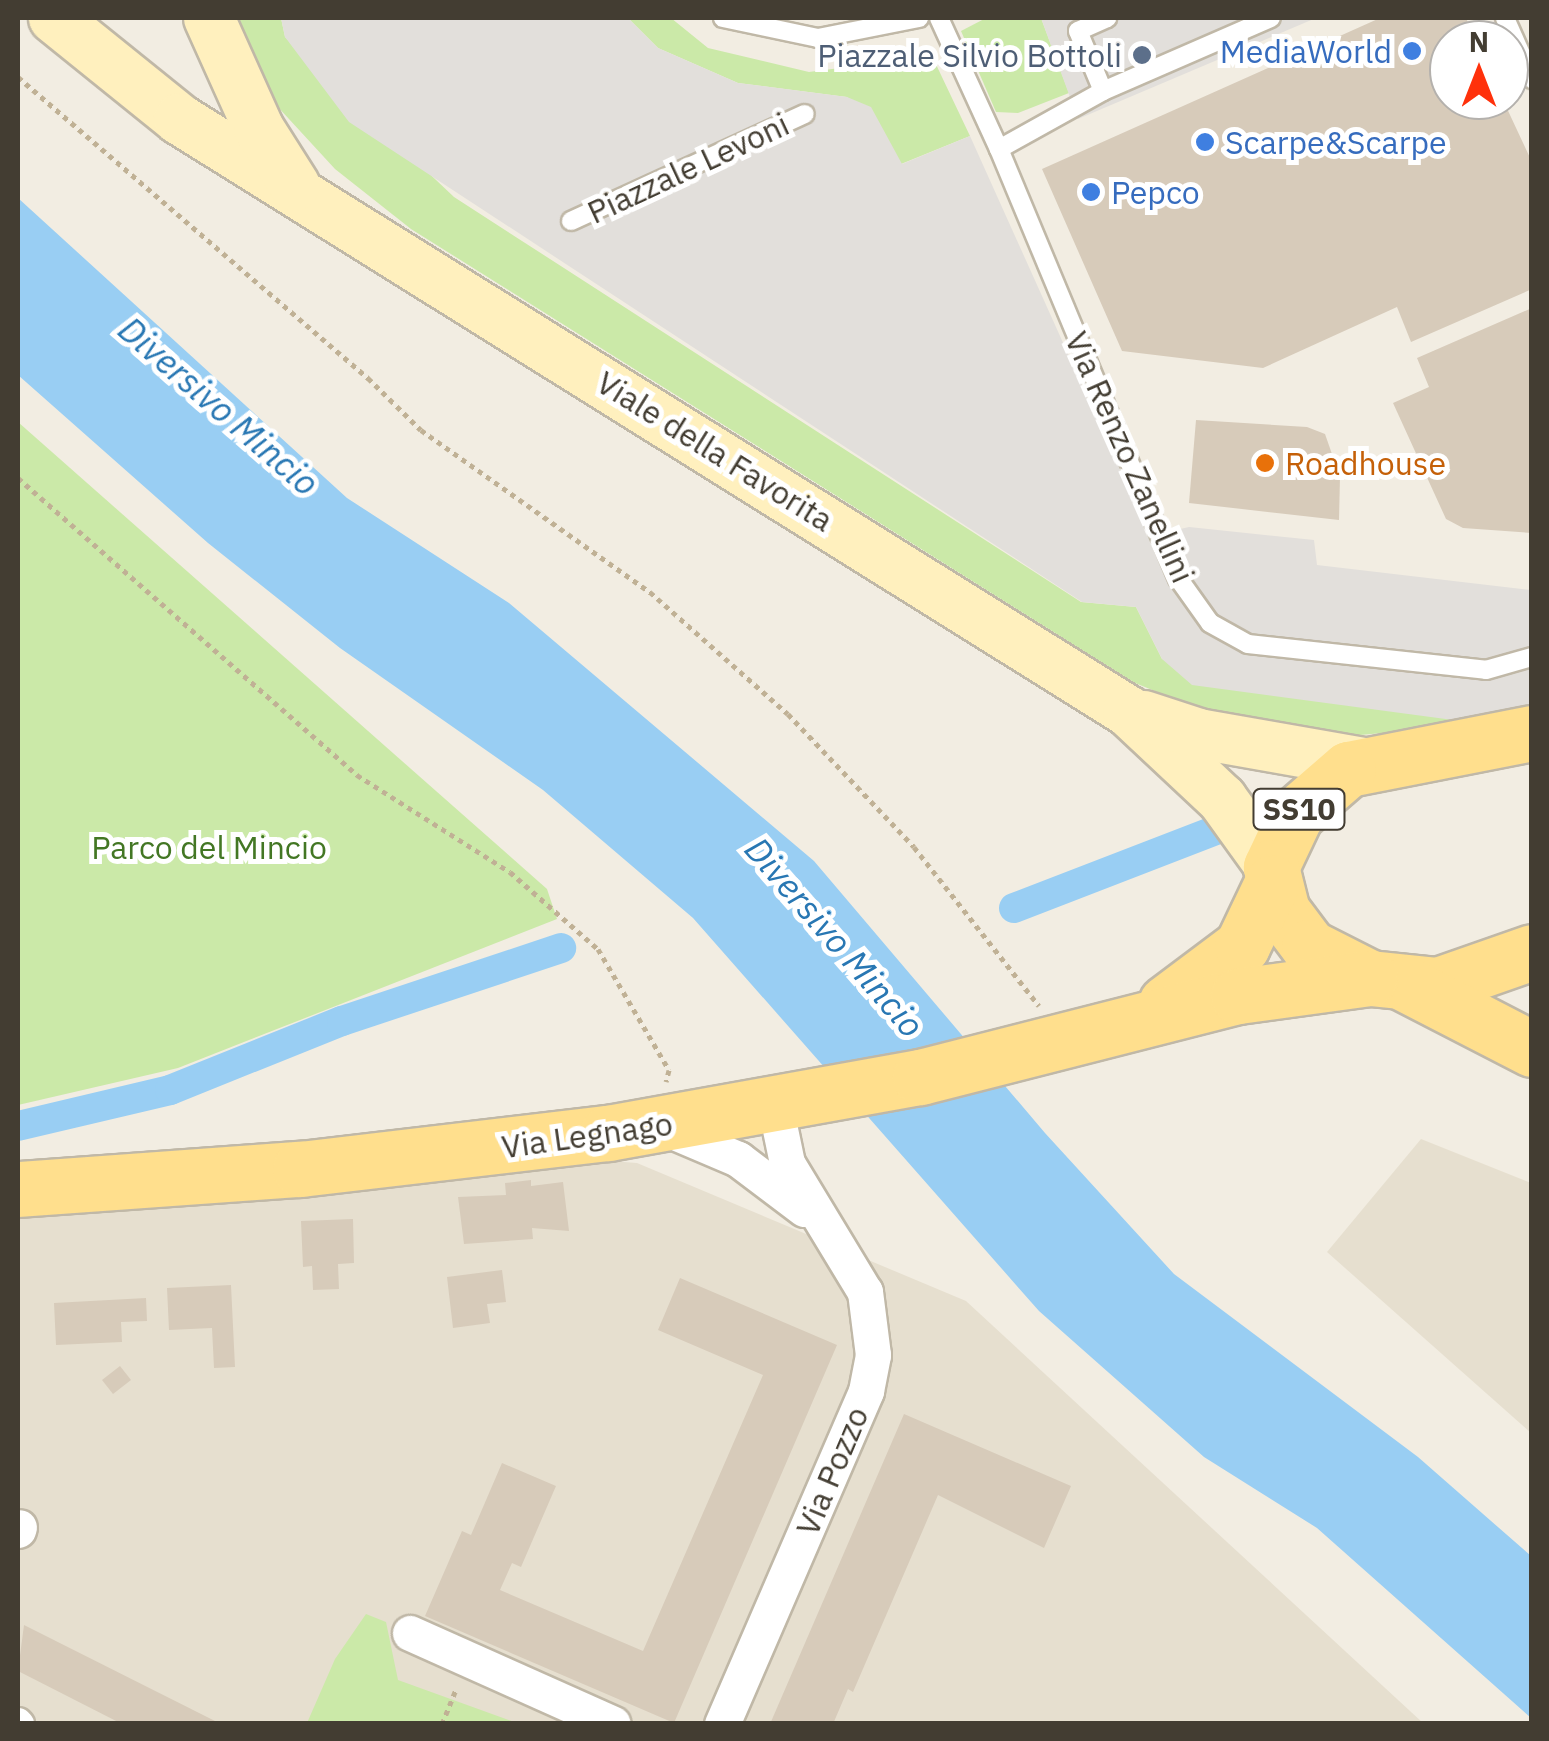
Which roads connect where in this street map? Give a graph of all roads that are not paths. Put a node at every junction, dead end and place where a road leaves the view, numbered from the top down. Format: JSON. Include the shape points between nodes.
{"nodes":[{"id":1,"x":54,"y":18,"type":"edge"},
{"id":2,"x":209,"y":18,"type":"edge"},
{"id":3,"x":723,"y":18,"type":"edge"},
{"id":4,"x":919,"y":18,"type":"edge"},
{"id":5,"x":939,"y":18,"type":"edge"},
{"id":6,"x":1107,"y":18,"type":"edge"},
{"id":7,"x":1271,"y":18,"type":"edge"},
{"id":8,"x":1504,"y":18,"type":"edge"},
{"id":9,"x":1532,"y":79,"type":"edge"},
{"id":10,"x":1103,"y":91,"type":"junction"},
{"id":11,"x":805,"y":114,"type":"dead end"},
{"id":12,"x":999,"y":149,"type":"junction"},
{"id":13,"x":301,"y":194,"type":"junction"},
{"id":14,"x":571,"y":222,"type":"dead end"},
{"id":15,"x":1532,"y":657,"type":"edge"},
{"id":16,"x":1128,"y":710,"type":"junction"},
{"id":17,"x":1516,"y":746,"type":"edge"},
{"id":18,"x":1364,"y":763,"type":"junction"},
{"id":19,"x":1272,"y":875,"type":"junction"},
{"id":20,"x":1532,"y":952,"type":"edge"},
{"id":21,"x":1388,"y":981,"type":"junction"},
{"id":22,"x":1147,"y":1015,"type":"junction"},
{"id":23,"x":1532,"y":1049,"type":"edge"},
{"id":24,"x":794,"y":1101,"type":"junction"},
{"id":25,"x":658,"y":1125,"type":"junction"},
{"id":26,"x":18,"y":1189,"type":"edge"},
{"id":27,"x":816,"y":1219,"type":"junction"},
{"id":28,"x":410,"y":1633,"type":"dead end"},
{"id":29,"x":613,"y":1724,"type":"edge"},
{"id":30,"x":722,"y":1724,"type":"edge"}],
"edges":[{"from":1,"to":13,"type":"main road","name":"Viale della Favorita","via":[[179,119]]},
{"from":2,"to":13,"type":"main road","name":"Viale della Favorita","via":[[260,129]]},
{"from":3,"to":4,"type":"lane","via":[[818,38]]},
{"from":5,"to":12,"type":"lane","name":"Via Renzo Zanellini"},
{"from":6,"to":10,"type":"lane","via":[[1078,31]]},
{"from":7,"to":10,"type":"lane"},
{"from":8,"to":9,"type":"lane"},
{"from":10,"to":12,"type":"lane"},
{"from":11,"to":14,"type":"lane","name":"Piazzale Levoni"},
{"from":12,"to":15,"type":"lane","name":"Via Renzo Zanellini","via":[[1178,578],[1210,624],[1248,644],[1466,668]]},
{"from":13,"to":16,"type":"main road","name":"Viale della Favorita"},
{"from":16,"to":18,"type":"main road","name":"Viale della Favorita","via":[[1199,734]]},
{"from":16,"to":19,"type":"main road","name":"Viale della Favorita","via":[[1222,799]]},
{"from":17,"to":18,"type":"main road","name":"Via Legnago","number":"SS10"},
{"from":18,"to":19,"type":"main road","name":"Via Legnago","number":"SS10","via":[[1329,780],[1306,802]]},
{"from":19,"to":21,"type":"main road","via":[[1282,911],[1309,947]]},
{"from":19,"to":22,"type":"main road","name":"Via Legnago","via":[[1242,946]]},
{"from":20,"to":21,"type":"main road","name":"Via Legnago","via":[[1463,980]]},
{"from":21,"to":22,"type":"main road","name":"Via Legnago"},
{"from":21,"to":23,"type":"main road"},
{"from":22,"to":24,"type":"main road","name":"Via Legnago","via":[[996,1057]]},
{"from":24,"to":25,"type":"main road","name":"Via Legnago"},
{"from":24,"to":27,"type":"street","name":"Via Pozzo","via":[[786,1163]]},
{"from":25,"to":26,"type":"main road","name":"Via Legnago","via":[[434,1156]]},
{"from":25,"to":27,"type":"street","name":"Via Pozzo","via":[[738,1159]]},
{"from":27,"to":30,"type":"street","name":"Via Pozzo","via":[[865,1292],[873,1332],[869,1376]]},
{"from":28,"to":29,"type":"street"}]}
